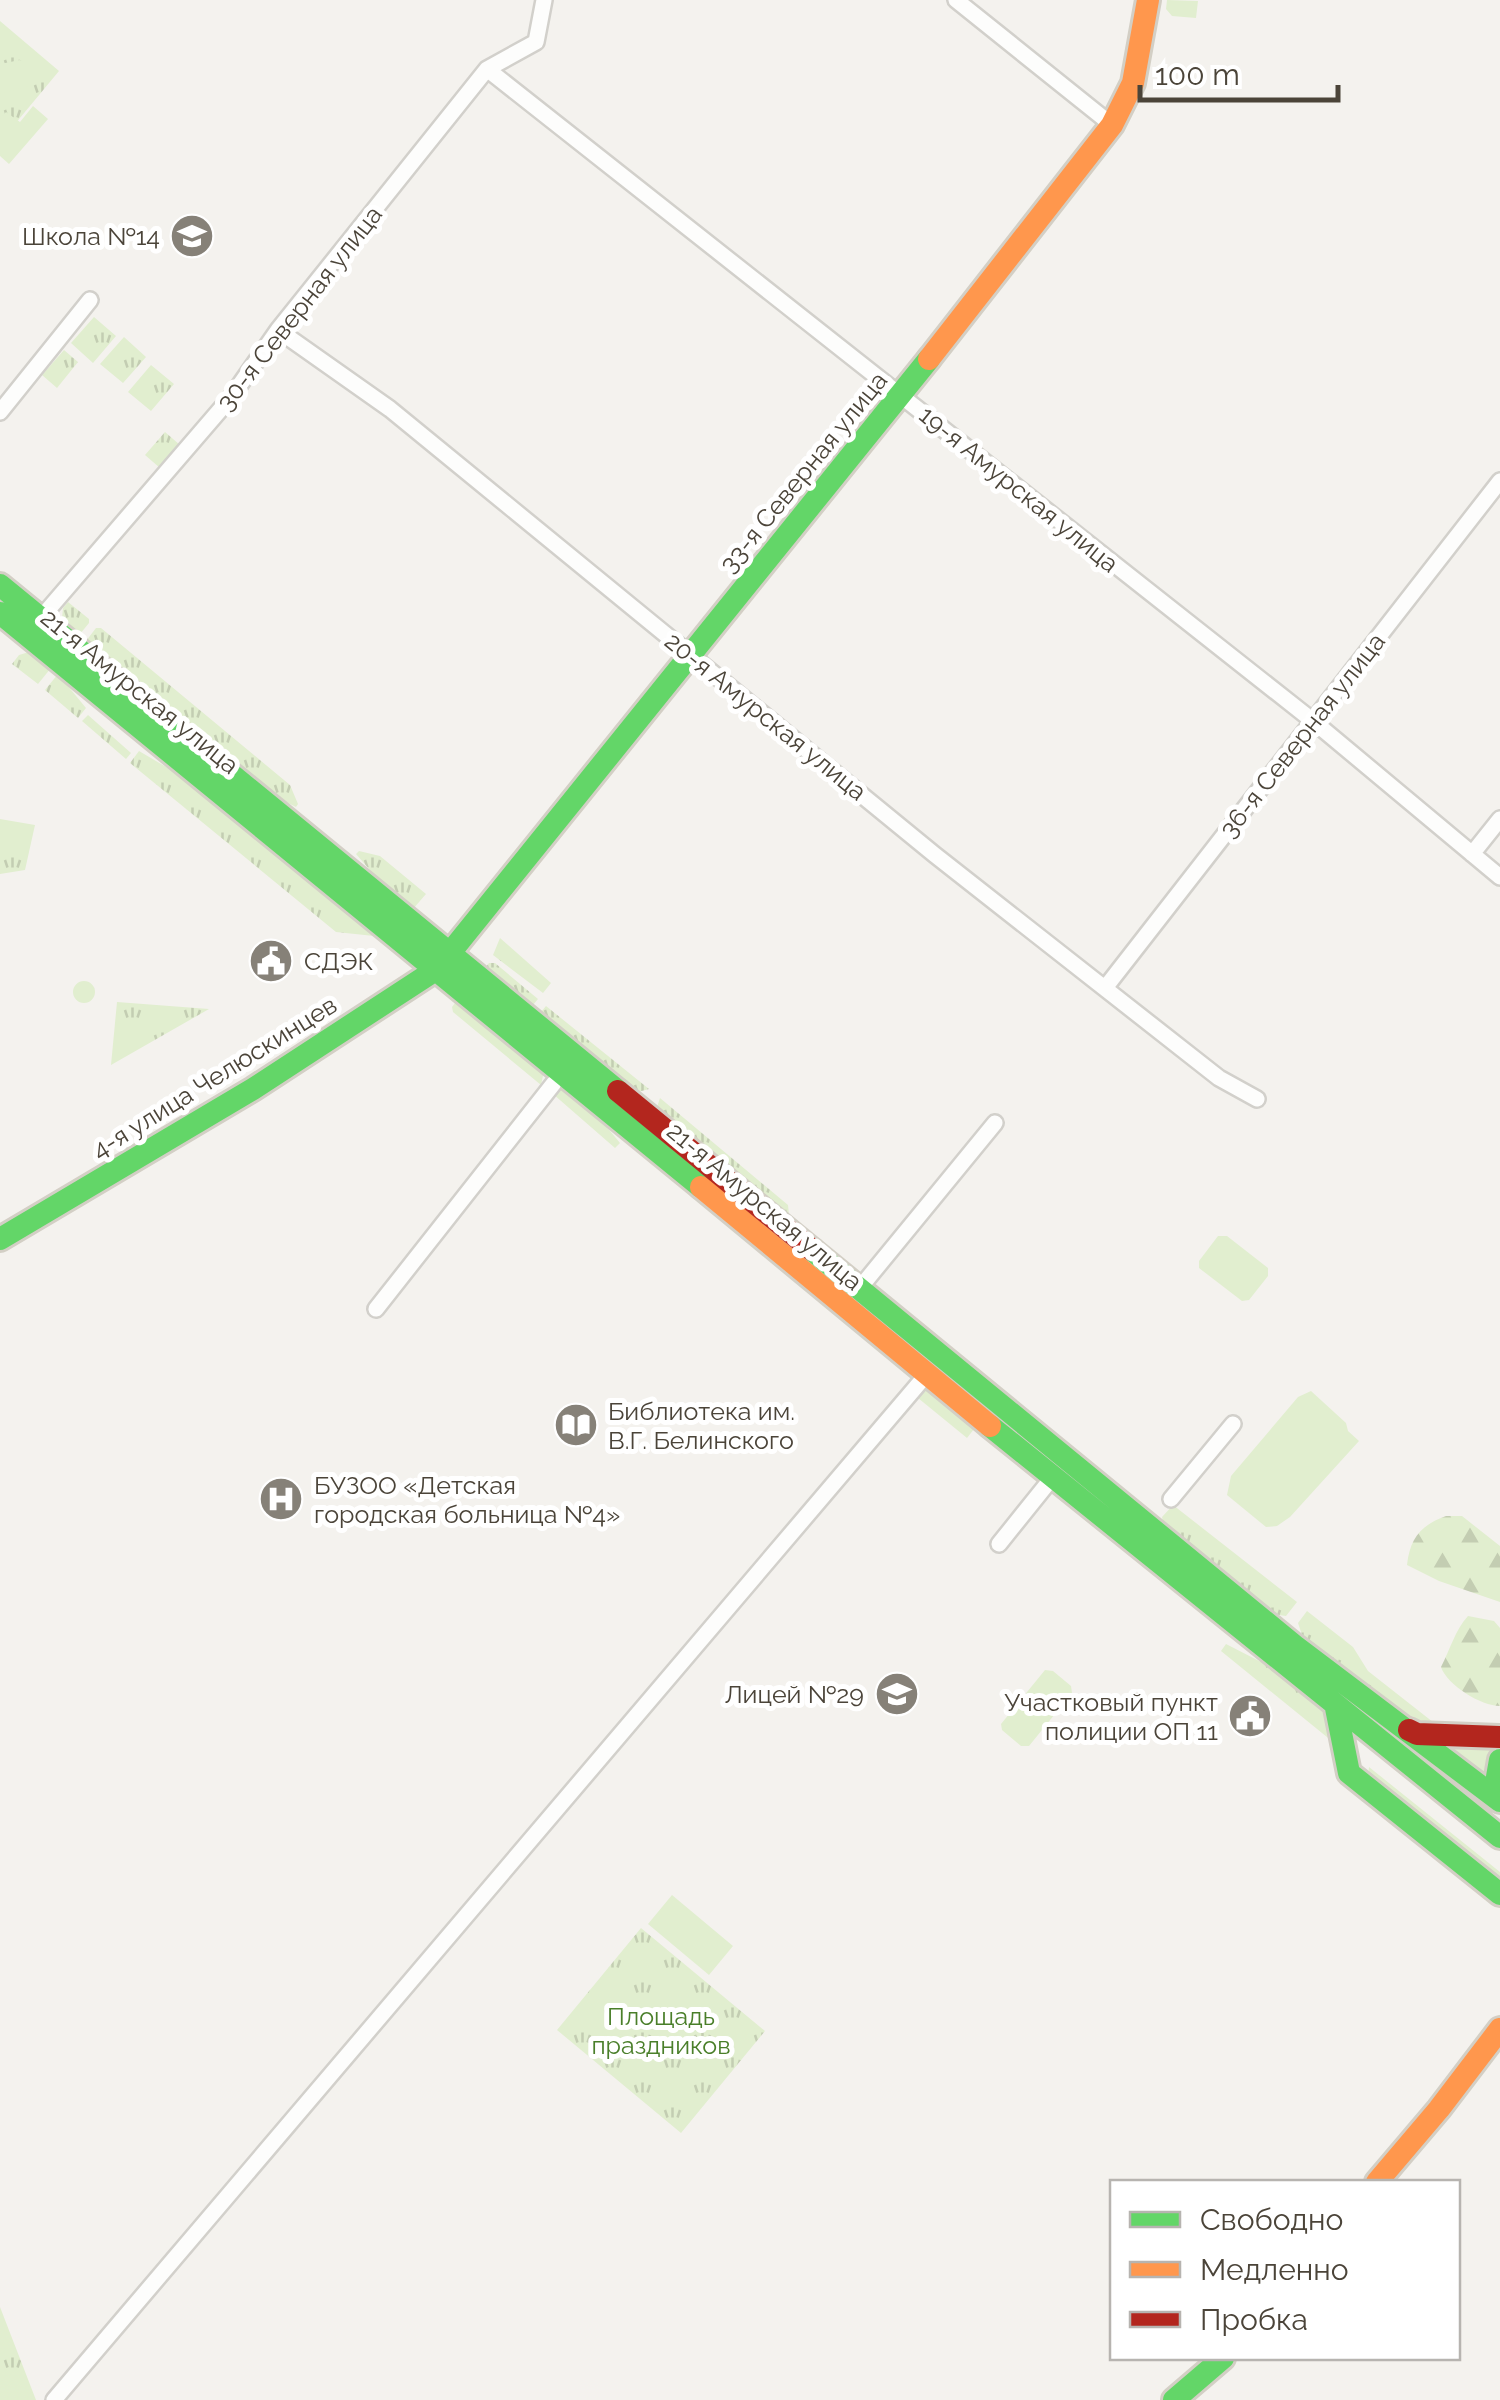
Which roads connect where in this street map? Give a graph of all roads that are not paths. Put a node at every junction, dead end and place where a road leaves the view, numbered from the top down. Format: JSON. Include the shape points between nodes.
{"nodes":[{"id":1,"x":544,"y":0,"type":"edge"},
{"id":2,"x":956,"y":0,"type":"edge"},
{"id":3,"x":1148,"y":0,"type":"edge"},
{"id":4,"x":487,"y":69,"type":"junction"},
{"id":5,"x":1112,"y":126,"type":"junction"},
{"id":6,"x":90,"y":300,"type":"dead end"},
{"id":7,"x":278,"y":330,"type":"junction"},
{"id":8,"x":900,"y":394,"type":"junction"},
{"id":9,"x":0,"y":412,"type":"edge"},
{"id":10,"x":1500,"y":481,"type":"edge"},
{"id":11,"x":0,"y":585,"type":"edge"},
{"id":12,"x":0,"y":613,"type":"edge"},
{"id":13,"x":40,"y":619,"type":"junction"},
{"id":14,"x":692,"y":655,"type":"junction"},
{"id":15,"x":1313,"y":721,"type":"junction"},
{"id":16,"x":1500,"y":820,"type":"edge"},
{"id":17,"x":1472,"y":854,"type":"junction"},
{"id":18,"x":1500,"y":877,"type":"edge"},
{"id":19,"x":444,"y":960,"type":"junction"},
{"id":20,"x":1105,"y":988,"type":"junction"},
{"id":21,"x":564,"y":1071,"type":"junction"},
{"id":22,"x":1257,"y":1100,"type":"dead end"},
{"id":23,"x":995,"y":1123,"type":"dead end"},
{"id":24,"x":0,"y":1239,"type":"edge"},
{"id":25,"x":859,"y":1289,"type":"junction"},
{"id":26,"x":376,"y":1309,"type":"dead end"},
{"id":27,"x":934,"y":1366,"type":"junction"},
{"id":28,"x":1233,"y":1424,"type":"dead end"},
{"id":29,"x":1052,"y":1478,"type":"junction"},
{"id":30,"x":1171,"y":1499,"type":"dead end"},
{"id":31,"x":998,"y":1544,"type":"dead end"},
{"id":32,"x":1336,"y":1708,"type":"junction"},
{"id":33,"x":1393,"y":1722,"type":"junction"},
{"id":34,"x":1500,"y":1737,"type":"edge"},
{"id":35,"x":1392,"y":1752,"type":"junction"},
{"id":36,"x":1500,"y":1760,"type":"edge"},
{"id":37,"x":1348,"y":1773,"type":"junction"},
{"id":38,"x":1500,"y":1791,"type":"edge"},
{"id":39,"x":1500,"y":1801,"type":"edge"},
{"id":40,"x":1500,"y":1836,"type":"edge"},
{"id":41,"x":1500,"y":1894,"type":"edge"},
{"id":42,"x":1500,"y":2029,"type":"edge"},
{"id":43,"x":1379,"y":2180,"type":"edge"},
{"id":44,"x":1222,"y":2360,"type":"edge"},
{"id":45,"x":54,"y":2400,"type":"edge"},
{"id":46,"x":1174,"y":2400,"type":"edge"}],
"edges":[{"from":1,"to":4,"type":"street","name":"30-я Северная улица","via":[[536,42]]},
{"from":2,"to":5,"type":"street"},
{"from":3,"to":5,"type":"main road","name":"33-я Северная улица","via":[[1133,83]]},
{"from":4,"to":7,"type":"street","name":"30-я Северная улица"},
{"from":4,"to":8,"type":"street","name":"19-я Амурская улица"},
{"from":5,"to":8,"type":"main road","name":"33-я Северная улица"},
{"from":6,"to":9,"type":"street"},
{"from":7,"to":13,"type":"street","name":"30-я Северная улица","via":[[232,396]]},
{"from":7,"to":14,"type":"street","name":"20-я Амурская улица","via":[[390,409]]},
{"from":8,"to":14,"type":"main road","name":"33-я Северная улица"},
{"from":8,"to":15,"type":"street","name":"19-я Амурская улица"},
{"from":10,"to":15,"type":"street","name":"36-я Северная улица"},
{"from":11,"to":13,"type":"main road","name":"21-я Амурская улица"},
{"from":12,"to":19,"type":"main road","name":"21-я Амурская улица"},
{"from":13,"to":19,"type":"main road","name":"21-я Амурская улица"},
{"from":14,"to":19,"type":"main road","name":"33-я Северная улица"},
{"from":14,"to":20,"type":"street","name":"20-я Амурская улица"},
{"from":15,"to":17,"type":"street","name":"19-я Амурская улица"},
{"from":15,"to":20,"type":"street","name":"36-я Северная улица"},
{"from":16,"to":17,"type":"street"},
{"from":17,"to":18,"type":"street","name":"19-я Амурская улица"},
{"from":19,"to":21,"type":"main road","name":"21-я Амурская улица"},
{"from":19,"to":24,"type":"main road","name":"4-я улица Челюскинцев","via":[[254,1089]]},
{"from":20,"to":22,"type":"street","name":"20-я Амурская улица"},
{"from":21,"to":25,"type":"main road","name":"21-я Амурская улица"},
{"from":21,"to":26,"type":"street"},
{"from":21,"to":27,"type":"main road","name":"21-я Амурская улица"},
{"from":23,"to":25,"type":"street"},
{"from":25,"to":27,"type":"main road","name":"21-я Амурская улица"},
{"from":27,"to":29,"type":"main road","name":"21-я Амурская улица"},
{"from":27,"to":33,"type":"main road","name":"21-я Амурская улица"},
{"from":27,"to":45,"type":"street"},
{"from":28,"to":30,"type":"street"},
{"from":29,"to":31,"type":"street"},
{"from":29,"to":32,"type":"main road","name":"21-я Амурская улица"},
{"from":32,"to":35,"type":"main road","name":"21-я Амурская улица"},
{"from":32,"to":37,"type":"main road"},
{"from":33,"to":34,"type":"main road","via":[[1417,1734]]},
{"from":33,"to":39,"type":"main road","name":"21-я Амурская улица"},
{"from":35,"to":37,"type":"main road","via":[[1364,1754]]},
{"from":35,"to":40,"type":"main road","name":"21-я Амурская улица"},
{"from":36,"to":38,"type":"main road"},
{"from":37,"to":41,"type":"main road"},
{"from":42,"to":43,"type":"main road"},
{"from":44,"to":46,"type":"main road"}]}
